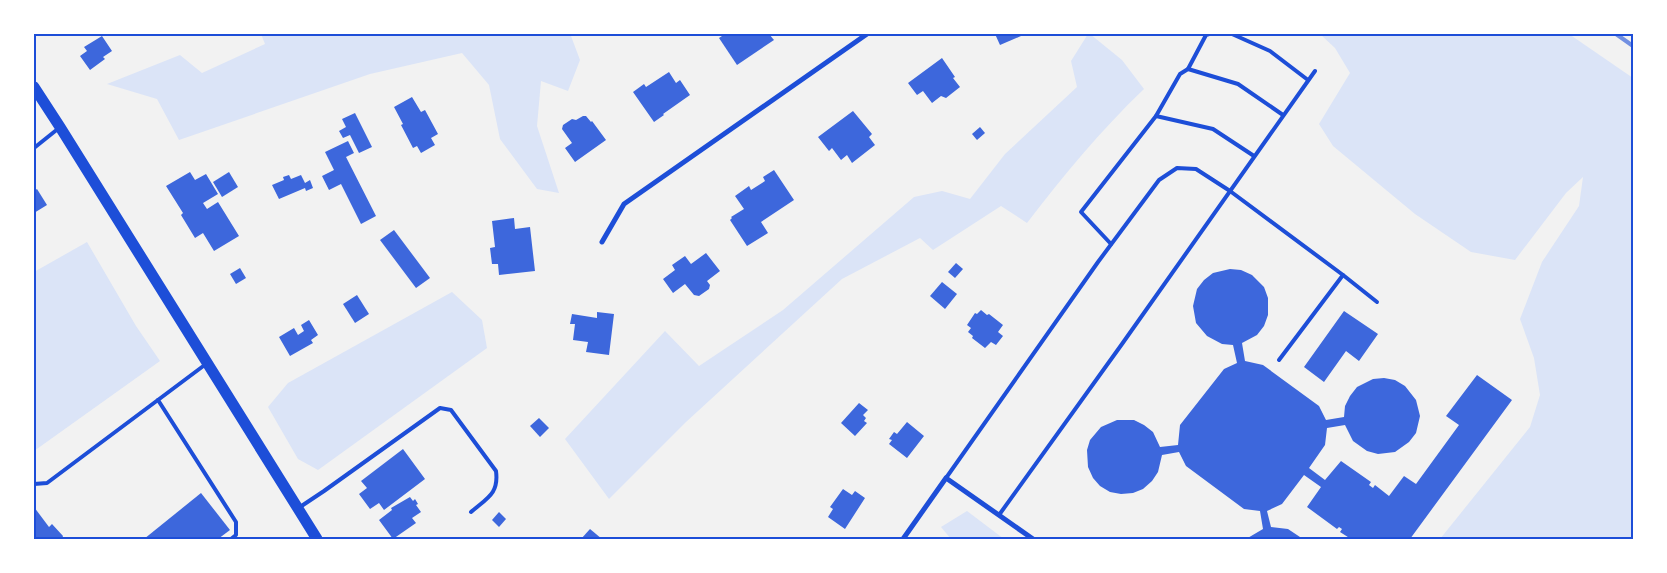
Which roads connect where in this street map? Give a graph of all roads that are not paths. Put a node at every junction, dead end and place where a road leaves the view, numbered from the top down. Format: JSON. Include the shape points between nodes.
{"nodes":[{"id":1,"x":868,"y":34,"type":"edge"},
{"id":2,"x":1209,"y":34,"type":"edge"},
{"id":3,"x":1232,"y":34,"type":"edge"},
{"id":4,"x":1188,"y":69,"type":"junction"},
{"id":5,"x":1315,"y":71,"type":"dead end"},
{"id":6,"x":1308,"y":80,"type":"junction"},
{"id":7,"x":35,"y":94,"type":"edge"},
{"id":8,"x":1156,"y":116,"type":"junction"},
{"id":9,"x":1283,"y":116,"type":"junction"},
{"id":10,"x":60,"y":127,"type":"junction"},
{"id":11,"x":34,"y":148,"type":"edge"},
{"id":12,"x":1254,"y":156,"type":"junction"},
{"id":13,"x":1230,"y":191,"type":"junction"},
{"id":14,"x":602,"y":242,"type":"dead end"},
{"id":15,"x":1111,"y":244,"type":"junction"},
{"id":16,"x":1343,"y":275,"type":"junction"},
{"id":17,"x":1377,"y":302,"type":"dead end"},
{"id":18,"x":1279,"y":360,"type":"dead end"},
{"id":19,"x":208,"y":363,"type":"junction"},
{"id":20,"x":158,"y":400,"type":"junction"},
{"id":21,"x":946,"y":478,"type":"junction"},
{"id":22,"x":34,"y":484,"type":"edge"},
{"id":23,"x":298,"y":508,"type":"junction"},
{"id":24,"x":471,"y":512,"type":"dead end"},
{"id":25,"x":999,"y":515,"type":"junction"},
{"id":26,"x":231,"y":539,"type":"edge"},
{"id":27,"x":317,"y":539,"type":"edge"},
{"id":28,"x":903,"y":539,"type":"edge"},
{"id":29,"x":1033,"y":539,"type":"edge"}],
"edges":[{"from":1,"to":14,"type":"street","via":[[624,204]]},
{"from":2,"to":4,"type":"lane"},
{"from":3,"to":6,"type":"lane","via":[[1270,51]]},
{"from":4,"to":8,"type":"lane","via":[[1180,74]]},
{"from":4,"to":9,"type":"lane","via":[[1238,84]]},
{"from":5,"to":6,"type":"lane"},
{"from":6,"to":9,"type":"lane"},
{"from":7,"to":10,"type":"main road"},
{"from":8,"to":12,"type":"lane","via":[[1213,129]]},
{"from":8,"to":15,"type":"lane","via":[[1082,212]]},
{"from":9,"to":12,"type":"lane"},
{"from":10,"to":11,"type":"lane"},
{"from":10,"to":19,"type":"main road"},
{"from":12,"to":13,"type":"lane"},
{"from":13,"to":15,"type":"lane","via":[[1196,169],[1177,168],[1159,180]]},
{"from":13,"to":16,"type":"lane"},
{"from":13,"to":25,"type":"lane"},
{"from":15,"to":21,"type":"lane"},
{"from":16,"to":17,"type":"lane"},
{"from":16,"to":18,"type":"lane"},
{"from":19,"to":20,"type":"lane"},
{"from":19,"to":23,"type":"main road"},
{"from":20,"to":22,"type":"lane","via":[[47,483]]},
{"from":20,"to":26,"type":"lane","via":[[236,522],[236,535]]},
{"from":21,"to":25,"type":"street"},
{"from":21,"to":28,"type":"street"},
{"from":23,"to":24,"type":"lane","via":[[440,408],[451,410],[496,471],[494,491]]},
{"from":23,"to":27,"type":"main road"},
{"from":25,"to":29,"type":"street"}]}
